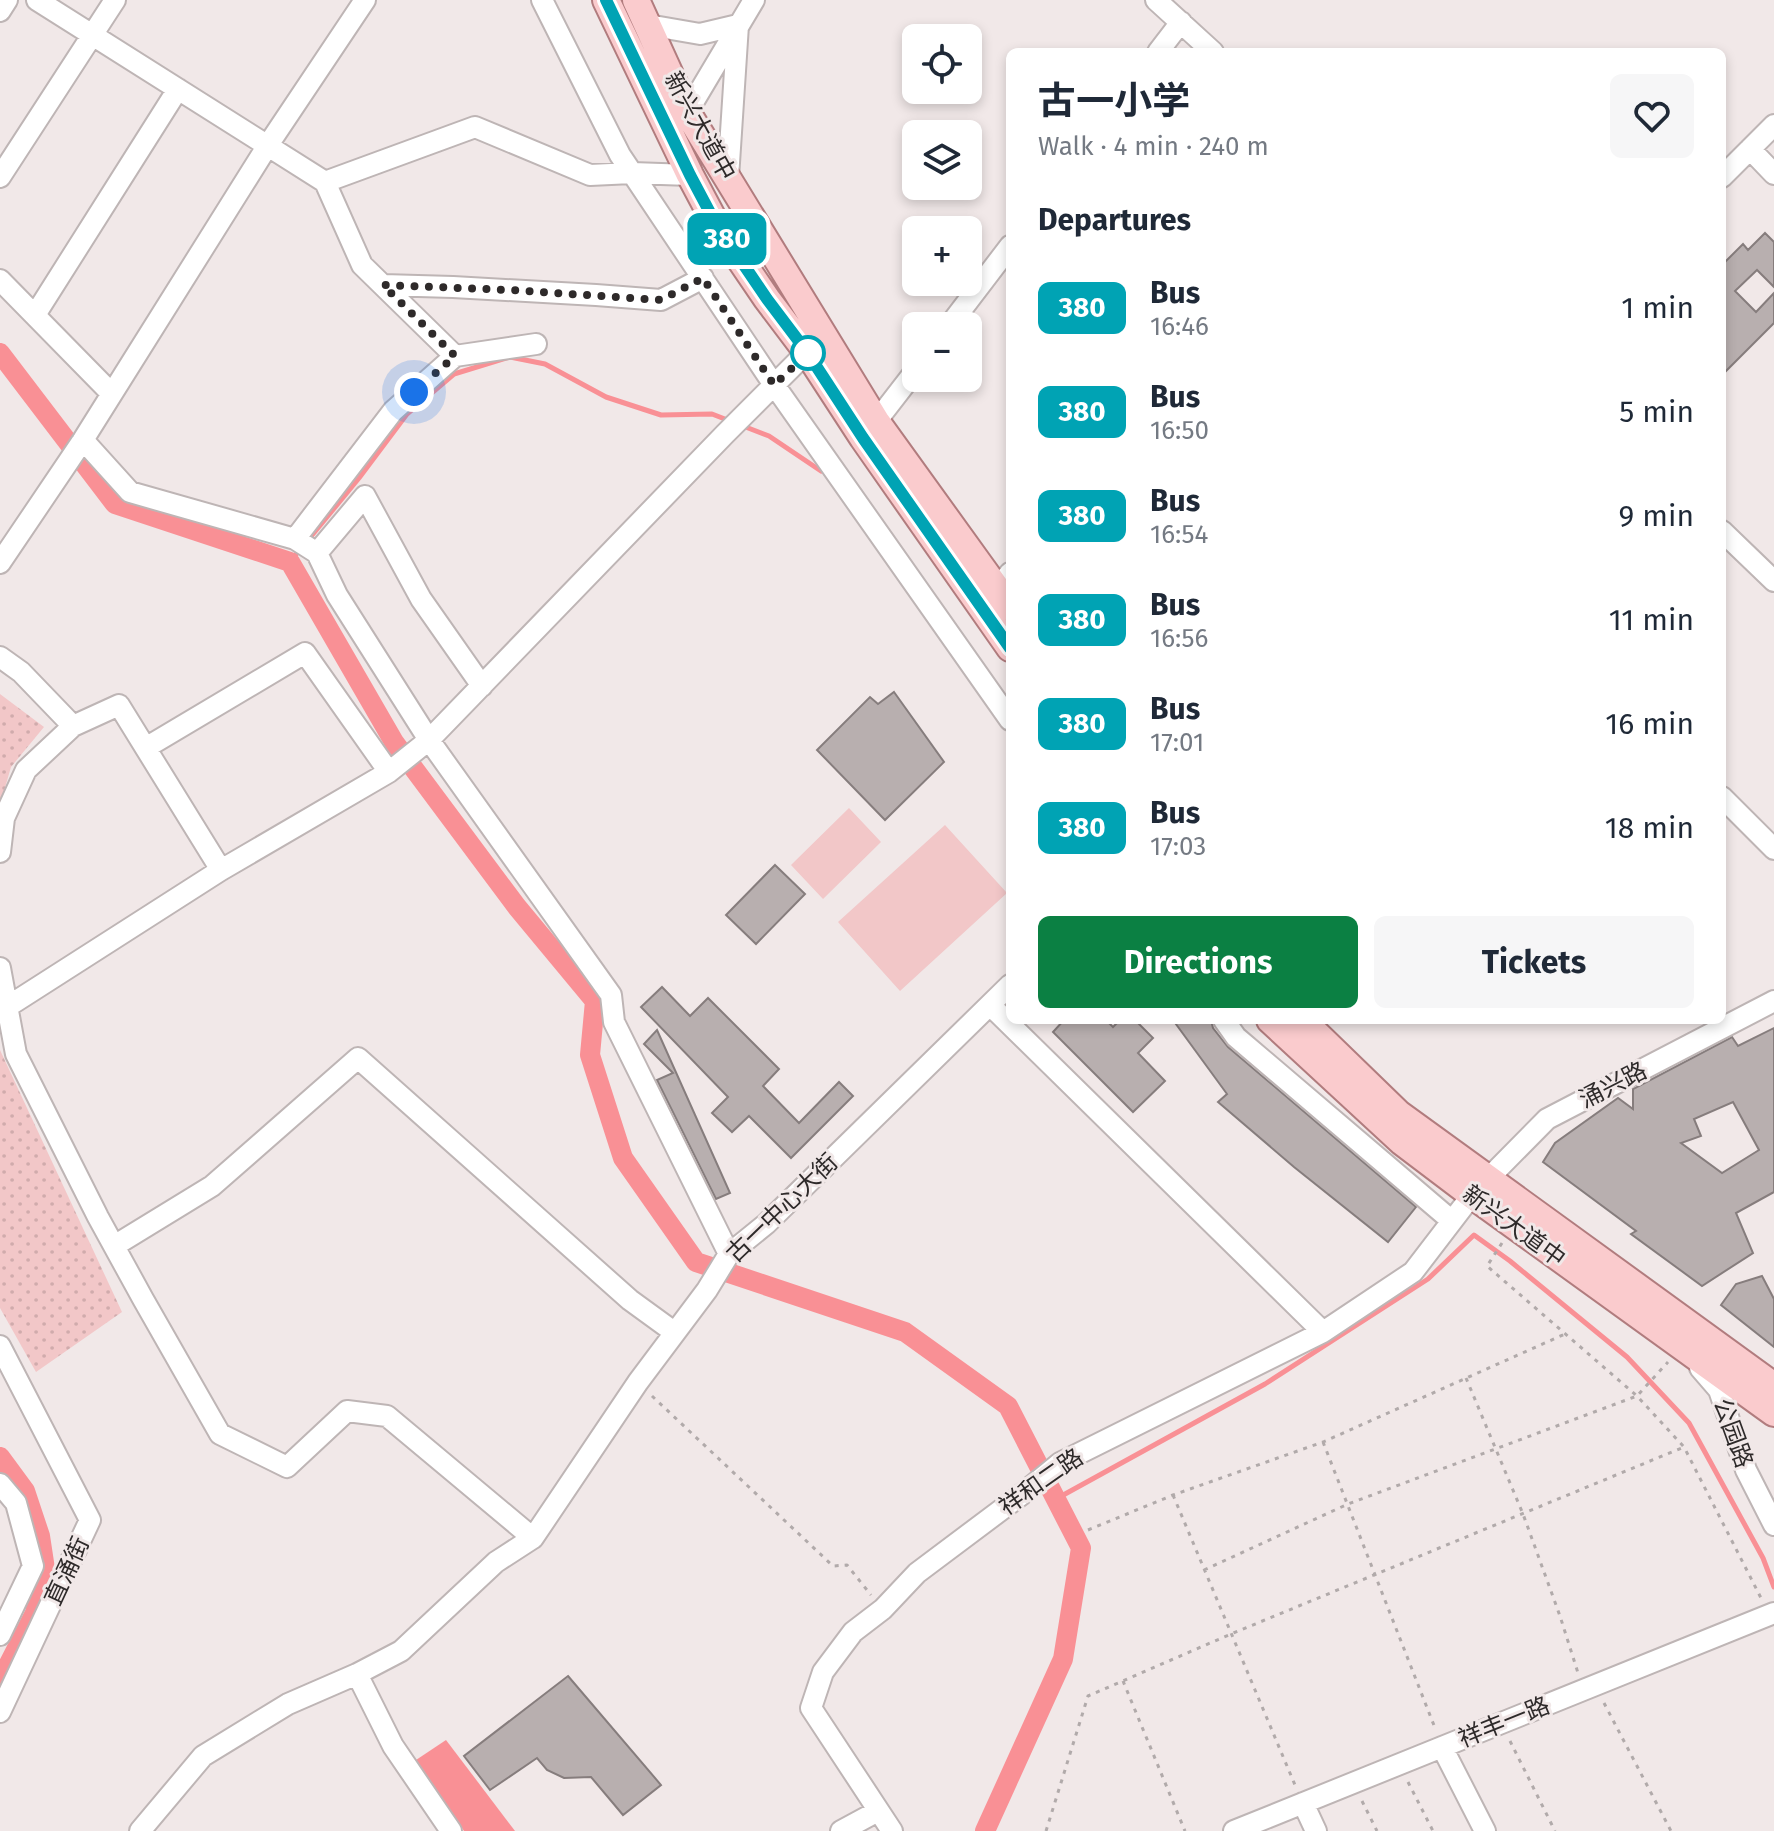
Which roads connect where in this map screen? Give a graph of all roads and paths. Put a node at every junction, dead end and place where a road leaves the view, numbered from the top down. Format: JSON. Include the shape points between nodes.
{"nodes":[{"id":1,"x":7,"y":0,"type":"edge"},
{"id":2,"x":37,"y":0,"type":"edge"},
{"id":3,"x":115,"y":0,"type":"edge"},
{"id":4,"x":365,"y":0,"type":"edge"},
{"id":5,"x":542,"y":0,"type":"edge"},
{"id":6,"x":606,"y":0,"type":"edge"},
{"id":7,"x":636,"y":0,"type":"edge"},
{"id":8,"x":754,"y":0,"type":"edge"},
{"id":9,"x":1156,"y":0,"type":"edge"},
{"id":10,"x":0,"y":11,"type":"edge"},
{"id":11,"x":1181,"y":22,"type":"junction"},
{"id":12,"x":648,"y":25,"type":"junction"},
{"id":13,"x":738,"y":25,"type":"junction"},
{"id":14,"x":92,"y":35,"type":"junction"},
{"id":15,"x":1161,"y":48,"type":"edge"},
{"id":16,"x":1209,"y":48,"type":"edge"},
{"id":17,"x":178,"y":89,"type":"junction"},
{"id":18,"x":687,"y":112,"type":"junction"},
{"id":19,"x":1774,"y":125,"type":"edge"},
{"id":20,"x":672,"y":138,"type":"junction"},
{"id":21,"x":268,"y":145,"type":"junction"},
{"id":22,"x":1750,"y":149,"type":"junction"},
{"id":23,"x":632,"y":173,"type":"junction"},
{"id":24,"x":1726,"y":173,"type":"edge"},
{"id":25,"x":1774,"y":174,"type":"edge"},
{"id":26,"x":690,"y":175,"type":"junction"},
{"id":27,"x":0,"y":177,"type":"edge"},
{"id":28,"x":728,"y":178,"type":"junction"},
{"id":29,"x":325,"y":182,"type":"junction"},
{"id":30,"x":1006,"y":251,"type":"edge"},
{"id":31,"x":703,"y":278,"type":"junction"},
{"id":32,"x":0,"y":280,"type":"edge"},
{"id":33,"x":383,"y":285,"type":"junction"},
{"id":34,"x":960,"y":312,"type":"edge"},
{"id":35,"x":35,"y":315,"type":"junction"},
{"id":36,"x":536,"y":344,"type":"dead end"},
{"id":37,"x":807,"y":352,"type":"junction"},
{"id":38,"x":455,"y":356,"type":"junction"},
{"id":39,"x":774,"y":385,"type":"junction"},
{"id":40,"x":902,"y":388,"type":"edge"},
{"id":41,"x":111,"y":393,"type":"junction"},
{"id":42,"x":870,"y":430,"type":"junction"},
{"id":43,"x":83,"y":440,"type":"junction"},
{"id":44,"x":1726,"y":535,"type":"edge"},
{"id":45,"x":295,"y":539,"type":"junction"},
{"id":46,"x":317,"y":553,"type":"junction"},
{"id":47,"x":0,"y":563,"type":"edge"},
{"id":48,"x":1774,"y":581,"type":"edge"},
{"id":49,"x":1000,"y":594,"type":"edge"},
{"id":50,"x":1006,"y":626,"type":"edge"},
{"id":51,"x":0,"y":657,"type":"edge"},
{"id":52,"x":482,"y":686,"type":"junction"},
{"id":53,"x":1006,"y":714,"type":"edge"},
{"id":54,"x":73,"y":726,"type":"junction"},
{"id":55,"x":429,"y":740,"type":"junction"},
{"id":56,"x":147,"y":747,"type":"junction"},
{"id":57,"x":389,"y":772,"type":"junction"},
{"id":58,"x":1726,"y":801,"type":"edge"},
{"id":59,"x":1774,"y":849,"type":"edge"},
{"id":60,"x":0,"y":852,"type":"edge"},
{"id":61,"x":221,"y":870,"type":"junction"},
{"id":62,"x":0,"y":968,"type":"edge"},
{"id":63,"x":1006,"y":989,"type":"edge"},
{"id":64,"x":1774,"y":1001,"type":"edge"},
{"id":65,"x":990,"y":1005,"type":"junction"},
{"id":66,"x":7,"y":1007,"type":"junction"},
{"id":67,"x":1726,"y":1020,"type":"edge"},
{"id":68,"x":1006,"y":1021,"type":"edge"},
{"id":69,"x":1009,"y":1024,"type":"edge"},
{"id":70,"x":1227,"y":1024,"type":"edge"},
{"id":71,"x":1274,"y":1024,"type":"edge"},
{"id":72,"x":1306,"y":1024,"type":"edge"},
{"id":73,"x":1710,"y":1026,"type":"edge"},
{"id":74,"x":1480,"y":1187,"type":"junction"},
{"id":75,"x":1452,"y":1221,"type":"junction"},
{"id":76,"x":1513,"y":1225,"type":"junction"},
{"id":77,"x":114,"y":1246,"type":"junction"},
{"id":78,"x":729,"y":1254,"type":"junction"},
{"id":79,"x":674,"y":1332,"type":"junction"},
{"id":80,"x":1323,"y":1332,"type":"junction"},
{"id":81,"x":1565,"y":1334,"type":"junction"},
{"id":82,"x":0,"y":1346,"type":"edge"},
{"id":83,"x":1682,"y":1347,"type":"junction"},
{"id":84,"x":1466,"y":1378,"type":"junction"},
{"id":85,"x":638,"y":1382,"type":"junction"},
{"id":86,"x":1774,"y":1386,"type":"edge"},
{"id":87,"x":1637,"y":1396,"type":"junction"},
{"id":88,"x":1774,"y":1413,"type":"edge"},
{"id":89,"x":1323,"y":1442,"type":"junction"},
{"id":90,"x":1684,"y":1447,"type":"junction"},
{"id":91,"x":1495,"y":1449,"type":"junction"},
{"id":92,"x":0,"y":1484,"type":"edge"},
{"id":93,"x":1173,"y":1495,"type":"junction"},
{"id":94,"x":1348,"y":1504,"type":"junction"},
{"id":95,"x":1523,"y":1514,"type":"junction"},
{"id":96,"x":1774,"y":1525,"type":"edge"},
{"id":97,"x":1088,"y":1530,"type":"dead end"},
{"id":98,"x":533,"y":1538,"type":"junction"},
{"id":99,"x":1204,"y":1570,"type":"junction"},
{"id":100,"x":1375,"y":1576,"type":"junction"},
{"id":101,"x":883,"y":1609,"type":"junction"},
{"id":102,"x":1772,"y":1614,"type":"edge"},
{"id":103,"x":1231,"y":1634,"type":"junction"},
{"id":104,"x":0,"y":1635,"type":"edge"},
{"id":105,"x":357,"y":1674,"type":"junction"},
{"id":106,"x":1123,"y":1681,"type":"junction"},
{"id":107,"x":1589,"y":1688,"type":"junction"},
{"id":108,"x":0,"y":1712,"type":"edge"},
{"id":109,"x":1501,"y":1723,"type":"junction"},
{"id":110,"x":1442,"y":1747,"type":"junction"},
{"id":111,"x":1399,"y":1764,"type":"junction"},
{"id":112,"x":1353,"y":1783,"type":"junction"},
{"id":113,"x":1303,"y":1803,"type":"junction"},
{"id":114,"x":878,"y":1811,"type":"junction"},
{"id":115,"x":140,"y":1831,"type":"edge"},
{"id":116,"x":451,"y":1831,"type":"edge"},
{"id":117,"x":841,"y":1831,"type":"edge"},
{"id":118,"x":892,"y":1831,"type":"edge"},
{"id":119,"x":1046,"y":1831,"type":"edge"},
{"id":120,"x":1185,"y":1831,"type":"edge"},
{"id":121,"x":1234,"y":1831,"type":"edge"},
{"id":122,"x":1316,"y":1831,"type":"edge"},
{"id":123,"x":1377,"y":1831,"type":"edge"},
{"id":124,"x":1433,"y":1831,"type":"edge"},
{"id":125,"x":1485,"y":1831,"type":"edge"},
{"id":126,"x":1555,"y":1831,"type":"edge"},
{"id":127,"x":1671,"y":1831,"type":"edge"}],
"edges":[{"from":1,"to":10,"type":"street"},
{"from":2,"to":14,"type":"street"},
{"from":3,"to":14,"type":"street"},
{"from":4,"to":21,"type":"street"},
{"from":5,"to":23,"type":"street"},
{"from":6,"to":20,"type":"main road","name":"新兴大道中"},
{"from":7,"to":12,"type":"main road","name":"新兴大道中"},
{"from":8,"to":13,"type":"street"},
{"from":9,"to":11,"type":"street"},
{"from":11,"to":15,"type":"street"},
{"from":11,"to":16,"type":"street"},
{"from":12,"to":13,"type":"street","via":[[700,34]]},
{"from":12,"to":18,"type":"main road","name":"新兴大道中"},
{"from":13,"to":18,"type":"street"},
{"from":13,"to":28,"type":"street"},
{"from":14,"to":17,"type":"street"},
{"from":14,"to":27,"type":"street"},
{"from":17,"to":21,"type":"street"},
{"from":17,"to":35,"type":"street"},
{"from":18,"to":20,"type":"street"},
{"from":18,"to":28,"type":"main road","name":"新兴大道中"},
{"from":19,"to":22,"type":"street"},
{"from":20,"to":26,"type":"main road","name":"新兴大道中"},
{"from":21,"to":29,"type":"street"},
{"from":21,"to":41,"type":"street"},
{"from":22,"to":24,"type":"street"},
{"from":22,"to":25,"type":"street"},
{"from":23,"to":26,"type":"street"},
{"from":23,"to":29,"type":"street","via":[[590,175],[475,127]]},
{"from":23,"to":31,"type":"street"},
{"from":26,"to":37,"type":"main road","name":"新兴大道中","via":[[716,224]]},
{"from":28,"to":42,"type":"main road","name":"新兴大道中"},
{"from":29,"to":33,"type":"street","via":[[362,265]]},
{"from":30,"to":34,"type":"street"},
{"from":31,"to":33,"type":"street","via":[[661,300]]},
{"from":31,"to":39,"type":"street"},
{"from":32,"to":35,"type":"street"},
{"from":33,"to":38,"type":"street"},
{"from":35,"to":41,"type":"street"},
{"from":36,"to":38,"type":"street"},
{"from":37,"to":39,"type":"street"},
{"from":37,"to":42,"type":"main road","name":"新兴大道中"},
{"from":38,"to":45,"type":"street","via":[[393,411]]},
{"from":39,"to":52,"type":"street"},
{"from":39,"to":53,"type":"street"},
{"from":40,"to":42,"type":"street"},
{"from":41,"to":43,"type":"street"},
{"from":42,"to":49,"type":"main road","name":"新兴大道中"},
{"from":43,"to":45,"type":"street","via":[[130,492]]},
{"from":43,"to":47,"type":"street"},
{"from":44,"to":48,"type":"street"},
{"from":45,"to":46,"type":"street"},
{"from":46,"to":52,"type":"street","via":[[365,496],[421,599]]},
{"from":46,"to":55,"type":"street","via":[[337,595]]},
{"from":49,"to":50,"type":"main road","name":"新兴大道中"},
{"from":51,"to":54,"type":"street"},
{"from":52,"to":55,"type":"street"},
{"from":54,"to":56,"type":"street","via":[[119,705]]},
{"from":54,"to":60,"type":"street","via":[[26,770],[4,818]]},
{"from":55,"to":57,"type":"street"},
{"from":55,"to":78,"type":"street","via":[[611,995],[614,1022]]},
{"from":56,"to":57,"type":"street","via":[[305,653]]},
{"from":56,"to":61,"type":"street"},
{"from":57,"to":61,"type":"street"},
{"from":58,"to":59,"type":"street"},
{"from":61,"to":66,"type":"street"},
{"from":62,"to":66,"type":"street"},
{"from":63,"to":65,"type":"street","name":"古一中心大街"},
{"from":64,"to":67,"type":"street","name":"涌兴路"},
{"from":65,"to":68,"type":"street"},
{"from":65,"to":78,"type":"street","name":"古一中心大街"},
{"from":66,"to":77,"type":"street","via":[[16,1054]]},
{"from":69,"to":80,"type":"street"},
{"from":70,"to":75,"type":"street"},
{"from":71,"to":74,"type":"main road","name":"新兴大道中","via":[[1402,1142]]},
{"from":72,"to":74,"type":"main road","name":"新兴大道中"},
{"from":73,"to":74,"type":"street","name":"涌兴路","via":[[1547,1119]]},
{"from":74,"to":75,"type":"street","name":"祥和二路"},
{"from":74,"to":76,"type":"main road","name":"新兴大道中"},
{"from":74,"to":86,"type":"main road","name":"新兴大道中"},
{"from":75,"to":80,"type":"street","name":"祥和二路","via":[[1413,1272]]},
{"from":76,"to":81,"type":"path","via":[[1487,1266]]},
{"from":76,"to":83,"type":"main road","name":"新兴大道中"},
{"from":77,"to":79,"type":"street","via":[[212,1186],[358,1058],[630,1300]]},
{"from":77,"to":98,"type":"street","via":[[220,1434],[287,1467],[347,1411],[387,1416]]},
{"from":78,"to":79,"type":"street","name":"古一中心大街"},
{"from":79,"to":85,"type":"street","name":"古一中心大街"},
{"from":80,"to":101,"type":"street","name":"祥和二路","via":[[1060,1463],[917,1573]]},
{"from":81,"to":84,"type":"path"},
{"from":81,"to":87,"type":"path"},
{"from":82,"to":108,"type":"street","name":"直涌街","via":[[90,1520]]},
{"from":83,"to":87,"type":"path"},
{"from":83,"to":88,"type":"main road","name":"新兴大道中"},
{"from":83,"to":96,"type":"street","name":"公园路","via":[[1719,1390],[1746,1470]]},
{"from":84,"to":89,"type":"path"},
{"from":84,"to":91,"type":"path"},
{"from":85,"to":98,"type":"street","name":"古一中心大街"},
{"from":85,"to":101,"type":"path","via":[[833,1566],[847,1565]]},
{"from":87,"to":90,"type":"path"},
{"from":87,"to":91,"type":"path"},
{"from":89,"to":93,"type":"path"},
{"from":89,"to":94,"type":"path"},
{"from":90,"to":95,"type":"path"},
{"from":90,"to":102,"type":"path"},
{"from":91,"to":94,"type":"path"},
{"from":91,"to":95,"type":"path"},
{"from":92,"to":104,"type":"street","via":[[16,1503],[33,1566]]},
{"from":93,"to":97,"type":"path"},
{"from":93,"to":99,"type":"path"},
{"from":94,"to":99,"type":"path"},
{"from":94,"to":100,"type":"path"},
{"from":95,"to":100,"type":"path"},
{"from":95,"to":107,"type":"path"},
{"from":98,"to":105,"type":"street","via":[[496,1562],[401,1651]]},
{"from":99,"to":103,"type":"path"},
{"from":100,"to":103,"type":"path"},
{"from":100,"to":110,"type":"path"},
{"from":101,"to":114,"type":"street","name":"祥和二路","via":[[853,1632],[823,1672],[811,1708]]},
{"from":102,"to":107,"type":"street","name":"祥丰一路"},
{"from":103,"to":106,"type":"path"},
{"from":103,"to":113,"type":"path"},
{"from":105,"to":115,"type":"street","via":[[288,1704],[203,1756]]},
{"from":105,"to":116,"type":"street","via":[[393,1746]]},
{"from":106,"to":119,"type":"path","via":[[1088,1696]]},
{"from":106,"to":120,"type":"path"},
{"from":107,"to":109,"type":"street","name":"祥丰一路"},
{"from":107,"to":127,"type":"path"},
{"from":109,"to":110,"type":"street","name":"祥丰一路"},
{"from":109,"to":126,"type":"path"},
{"from":110,"to":111,"type":"street","name":"祥丰一路"},
{"from":110,"to":125,"type":"street"},
{"from":111,"to":112,"type":"street","name":"祥丰一路"},
{"from":111,"to":124,"type":"path"},
{"from":112,"to":113,"type":"street","name":"祥丰一路"},
{"from":112,"to":123,"type":"path"},
{"from":113,"to":121,"type":"street","name":"祥丰一路"},
{"from":113,"to":122,"type":"street"},
{"from":114,"to":117,"type":"street"},
{"from":114,"to":118,"type":"street","name":"祥和二路"}]}
